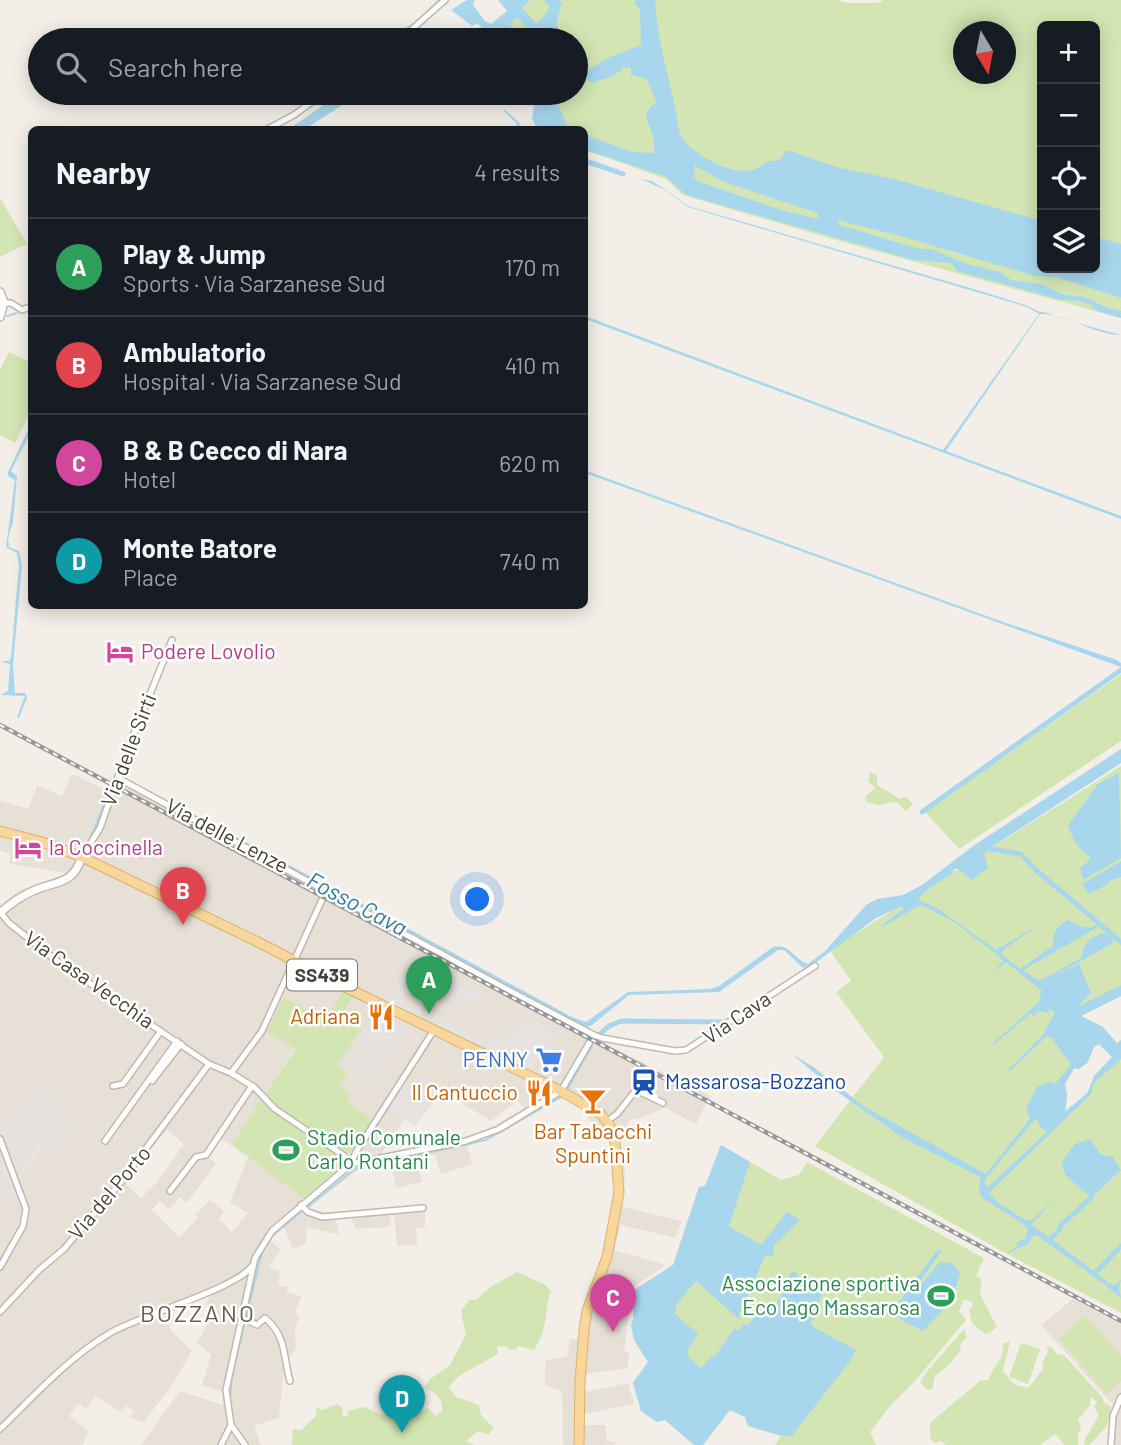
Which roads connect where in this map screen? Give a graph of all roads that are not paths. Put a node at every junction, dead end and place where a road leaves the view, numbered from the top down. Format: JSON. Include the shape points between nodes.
{"nodes":[{"id":1,"x":445,"y":0,"type":"edge"},
{"id":2,"x":413,"y":28,"type":"edge"},
{"id":3,"x":308,"y":105,"type":"edge"},
{"id":4,"x":274,"y":126,"type":"edge"},
{"id":5,"x":0,"y":292,"type":"edge"},
{"id":6,"x":2,"y":303,"type":"edge"},
{"id":7,"x":28,"y":308,"type":"edge"},
{"id":8,"x":0,"y":317,"type":"edge"},
{"id":9,"x":172,"y":640,"type":"dead end"},
{"id":10,"x":118,"y":776,"type":"junction"},
{"id":11,"x":0,"y":831,"type":"edge"},
{"id":12,"x":82,"y":857,"type":"junction"},
{"id":13,"x":327,"y":891,"type":"junction"},
{"id":14,"x":1,"y":913,"type":"edge"},
{"id":15,"x":294,"y":961,"type":"junction"},
{"id":16,"x":815,"y":966,"type":"dead end"},
{"id":17,"x":434,"y":1030,"type":"junction"},
{"id":18,"x":161,"y":1031,"type":"junction"},
{"id":19,"x":594,"y":1035,"type":"junction"},
{"id":20,"x":179,"y":1042,"type":"junction"},
{"id":21,"x":209,"y":1064,"type":"junction"},
{"id":22,"x":231,"y":1073,"type":"junction"},
{"id":23,"x":113,"y":1086,"type":"dead end"},
{"id":24,"x":252,"y":1086,"type":"junction"},
{"id":25,"x":146,"y":1090,"type":"dead end"},
{"id":26,"x":564,"y":1092,"type":"junction"},
{"id":27,"x":663,"y":1103,"type":"dead end"},
{"id":28,"x":607,"y":1121,"type":"junction"},
{"id":29,"x":0,"y":1139,"type":"edge"},
{"id":30,"x":105,"y":1141,"type":"dead end"},
{"id":31,"x":351,"y":1164,"type":"junction"},
{"id":32,"x":170,"y":1191,"type":"dead end"},
{"id":33,"x":303,"y":1207,"type":"junction"},
{"id":34,"x":423,"y":1208,"type":"dead end"},
{"id":35,"x":253,"y":1265,"type":"junction"},
{"id":36,"x":0,"y":1267,"type":"edge"},
{"id":37,"x":0,"y":1312,"type":"edge"},
{"id":38,"x":246,"y":1319,"type":"junction"},
{"id":39,"x":290,"y":1381,"type":"dead end"},
{"id":40,"x":1121,"y":1397,"type":"edge"},
{"id":41,"x":231,"y":1426,"type":"junction"},
{"id":42,"x":0,"y":1429,"type":"edge"},
{"id":43,"x":221,"y":1445,"type":"edge"},
{"id":44,"x":245,"y":1445,"type":"edge"},
{"id":45,"x":579,"y":1445,"type":"edge"},
{"id":46,"x":1111,"y":1445,"type":"edge"}],
"edges":[{"from":1,"to":2,"type":"street"},
{"from":3,"to":4,"type":"street"},
{"from":5,"to":6,"type":"street"},
{"from":6,"to":7,"type":"street"},
{"from":6,"to":8,"type":"street"},
{"from":9,"to":10,"type":"street","name":"Via delle Sirti"},
{"from":10,"to":12,"type":"street","name":"Via delle Sirti","via":[[100,828]]},
{"from":10,"to":13,"type":"street","name":"Via delle Lenze"},
{"from":11,"to":12,"type":"main road","number":"SS439"},
{"from":12,"to":14,"type":"street","via":[[66,881],[32,891]]},
{"from":12,"to":15,"type":"main road","number":"SS439"},
{"from":13,"to":15,"type":"street"},
{"from":13,"to":19,"type":"street","name":"Via delle Lenze"},
{"from":14,"to":18,"type":"street","name":"Via Casa Vecchia","via":[[57,961]]},
{"from":15,"to":17,"type":"main road","number":"SS439"},
{"from":15,"to":22,"type":"street","via":[[262,1031]]},
{"from":16,"to":19,"type":"street","name":"Via Cava","via":[[687,1050]]},
{"from":17,"to":26,"type":"main road","number":"SS439"},
{"from":17,"to":31,"type":"street"},
{"from":18,"to":20,"type":"street","name":"Via Casa Vecchia"},
{"from":18,"to":23,"type":"street","via":[[123,1084]]},
{"from":19,"to":26,"type":"street"},
{"from":20,"to":21,"type":"street","name":"Via Casa Vecchia"},
{"from":20,"to":25,"type":"street"},
{"from":20,"to":30,"type":"street"},
{"from":21,"to":22,"type":"street","name":"Via Casa Vecchia"},
{"from":21,"to":37,"type":"street","name":"Via del Porto","via":[[121,1182],[64,1249]]},
{"from":22,"to":24,"type":"street","name":"Via Casa Vecchia"},
{"from":24,"to":31,"type":"street","name":"Via Casa Vecchia","via":[[275,1109]]},
{"from":24,"to":32,"type":"street","via":[[206,1155],[197,1157]]},
{"from":26,"to":28,"type":"main road","number":"SS439"},
{"from":26,"to":31,"type":"street","via":[[481,1138]]},
{"from":27,"to":28,"type":"street","via":[[636,1090]]},
{"from":28,"to":45,"type":"main road","via":[[615,1142],[619,1192],[607,1257],[587,1311]]},
{"from":29,"to":36,"type":"street","via":[[26,1209],[23,1226]]},
{"from":31,"to":33,"type":"street"},
{"from":33,"to":34,"type":"street","via":[[322,1217]]},
{"from":33,"to":35,"type":"street","via":[[272,1230]]},
{"from":35,"to":38,"type":"street"},
{"from":35,"to":42,"type":"street","via":[[246,1274],[108,1335],[50,1379]]},
{"from":38,"to":39,"type":"street","via":[[257,1325],[265,1318],[271,1323],[284,1342]]},
{"from":38,"to":41,"type":"street","via":[[226,1390]]},
{"from":40,"to":46,"type":"street","via":[[1113,1416]]},
{"from":41,"to":43,"type":"street"},
{"from":41,"to":44,"type":"street"}]}
